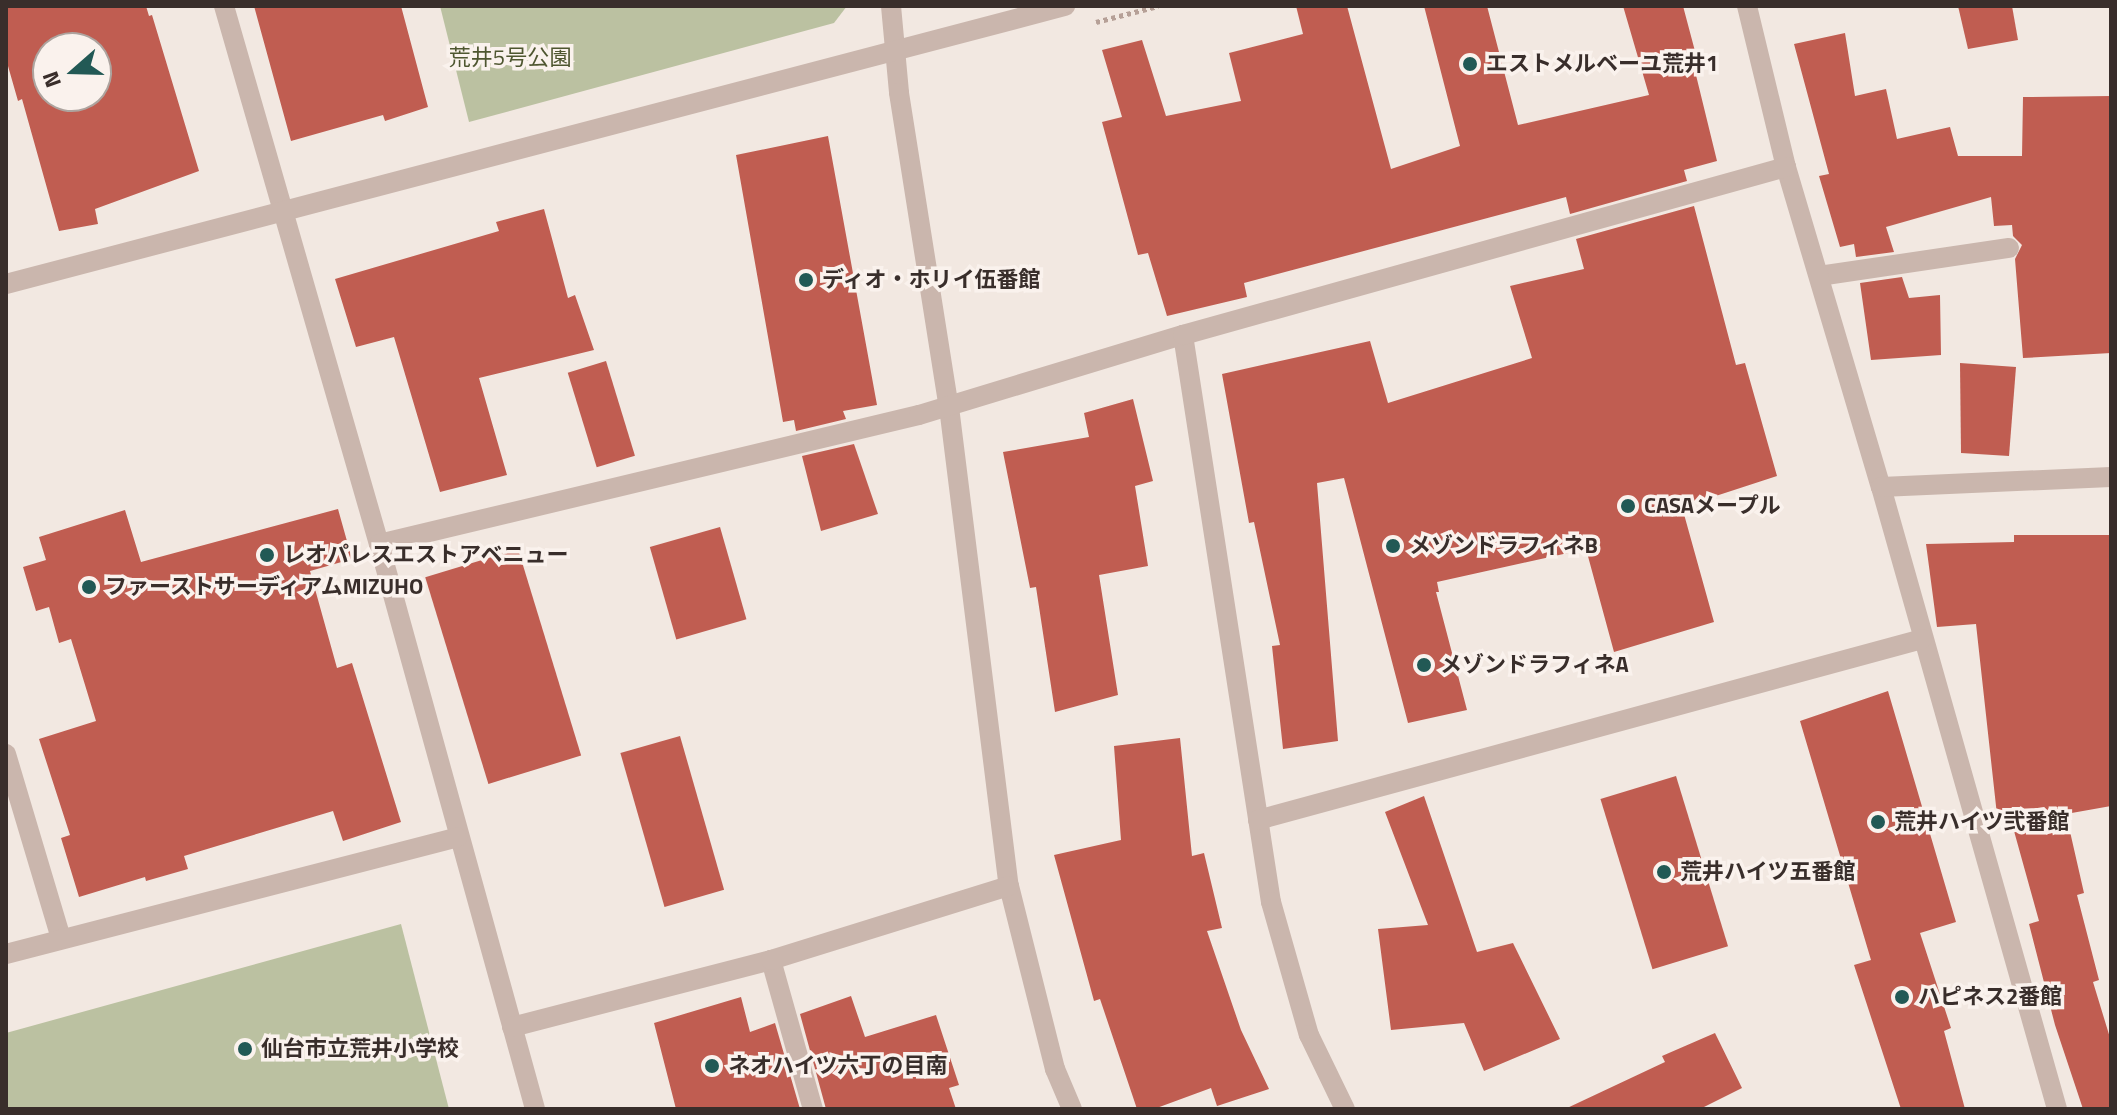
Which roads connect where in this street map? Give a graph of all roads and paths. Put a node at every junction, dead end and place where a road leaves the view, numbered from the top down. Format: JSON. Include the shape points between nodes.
{"nodes":[{"id":1,"x":224,"y":6,"type":"edge"},
{"id":2,"x":891,"y":6,"type":"edge"},
{"id":3,"x":1065,"y":6,"type":"edge"},
{"id":4,"x":1158,"y":6,"type":"edge"},
{"id":5,"x":1747,"y":6,"type":"edge"},
{"id":6,"x":1083,"y":25,"type":"dead end"},
{"id":7,"x":895,"y":49,"type":"junction"},
{"id":8,"x":1786,"y":167,"type":"junction"},
{"id":9,"x":282,"y":211,"type":"junction"},
{"id":10,"x":2009,"y":248,"type":"dead end"},
{"id":11,"x":1819,"y":276,"type":"junction"},
{"id":12,"x":6,"y":284,"type":"edge"},
{"id":13,"x":1183,"y":335,"type":"junction"},
{"id":14,"x":949,"y":407,"type":"junction"},
{"id":15,"x":2111,"y":477,"type":"edge"},
{"id":16,"x":1881,"y":487,"type":"junction"},
{"id":17,"x":379,"y":544,"type":"junction"},
{"id":18,"x":1922,"y":639,"type":"junction"},
{"id":19,"x":6,"y":754,"type":"edge"},
{"id":20,"x":1258,"y":820,"type":"junction"},
{"id":21,"x":457,"y":837,"type":"junction"},
{"id":22,"x":1009,"y":886,"type":"junction"},
{"id":23,"x":61,"y":939,"type":"junction"},
{"id":24,"x":6,"y":954,"type":"edge"},
{"id":25,"x":771,"y":960,"type":"junction"},
{"id":26,"x":512,"y":1027,"type":"junction"},
{"id":27,"x":535,"y":1109,"type":"edge"},
{"id":28,"x":813,"y":1109,"type":"edge"},
{"id":29,"x":1072,"y":1109,"type":"edge"},
{"id":30,"x":1345,"y":1109,"type":"edge"},
{"id":31,"x":2057,"y":1109,"type":"edge"}],
"edges":[{"from":1,"to":9,"type":"street"},
{"from":2,"to":7,"type":"street"},
{"from":3,"to":7,"type":"street"},
{"from":4,"to":6,"type":"path"},
{"from":5,"to":8,"type":"street"},
{"from":7,"to":9,"type":"street"},
{"from":7,"to":14,"type":"street"},
{"from":8,"to":11,"type":"street"},
{"from":8,"to":13,"type":"street"},
{"from":9,"to":12,"type":"street"},
{"from":9,"to":17,"type":"street"},
{"from":10,"to":11,"type":"street"},
{"from":11,"to":16,"type":"street"},
{"from":13,"to":14,"type":"street"},
{"from":13,"to":20,"type":"street"},
{"from":14,"to":17,"type":"street"},
{"from":14,"to":22,"type":"street"},
{"from":15,"to":16,"type":"street"},
{"from":16,"to":18,"type":"street"},
{"from":17,"to":21,"type":"street"},
{"from":18,"to":20,"type":"street"},
{"from":18,"to":31,"type":"street"},
{"from":19,"to":23,"type":"street"},
{"from":20,"to":30,"type":"street","via":[[1271,902],[1309,1035]]},
{"from":21,"to":23,"type":"street"},
{"from":21,"to":26,"type":"street"},
{"from":22,"to":25,"type":"street"},
{"from":22,"to":29,"type":"street","via":[[1055,1069]]},
{"from":23,"to":24,"type":"street"},
{"from":25,"to":26,"type":"street"},
{"from":25,"to":28,"type":"street"},
{"from":26,"to":27,"type":"street"}]}
